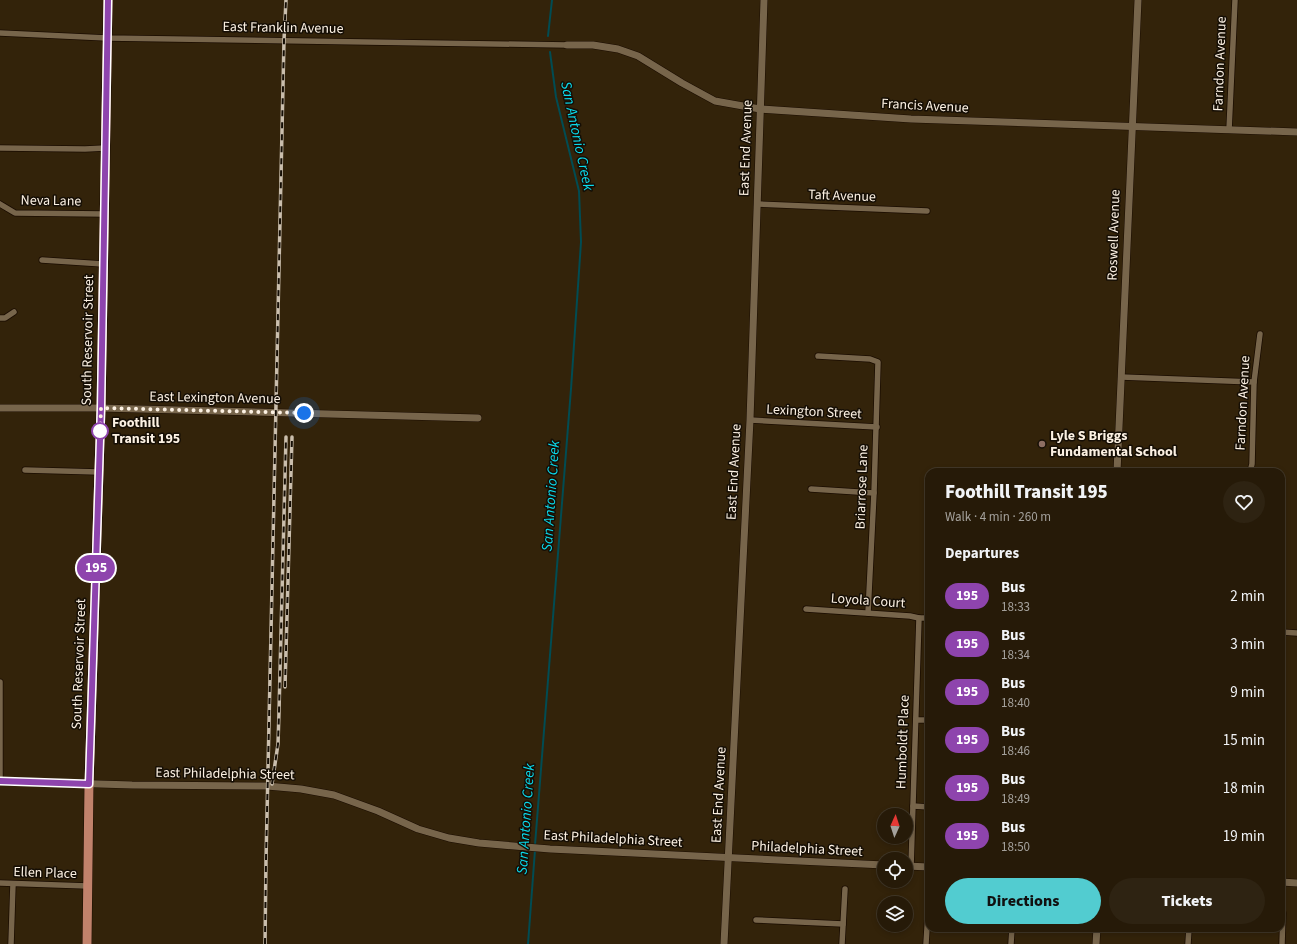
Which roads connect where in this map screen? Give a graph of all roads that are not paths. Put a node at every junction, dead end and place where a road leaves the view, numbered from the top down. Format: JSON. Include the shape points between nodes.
{"nodes":[{"id":1,"x":108,"y":0,"type":"edge"},
{"id":2,"x":764,"y":0,"type":"edge"},
{"id":3,"x":1138,"y":0,"type":"edge"},
{"id":4,"x":1235,"y":0,"type":"edge"},
{"id":5,"x":0,"y":33,"type":"edge"},
{"id":6,"x":107,"y":38,"type":"junction"},
{"id":7,"x":567,"y":45,"type":"joint"},
{"id":8,"x":760,"y":109,"type":"junction"},
{"id":9,"x":1132,"y":126,"type":"junction"},
{"id":10,"x":1229,"y":130,"type":"junction"},
{"id":11,"x":1297,"y":132,"type":"edge"},
{"id":12,"x":0,"y":148,"type":"edge"},
{"id":13,"x":105,"y":148,"type":"junction"},
{"id":14,"x":0,"y":204,"type":"edge"},
{"id":15,"x":757,"y":204,"type":"junction"},
{"id":16,"x":927,"y":211,"type":"dead end"},
{"id":17,"x":103,"y":214,"type":"junction"},
{"id":18,"x":42,"y":260,"type":"dead end"},
{"id":19,"x":103,"y":264,"type":"junction"},
{"id":20,"x":14,"y":312,"type":"dead end"},
{"id":21,"x":0,"y":318,"type":"edge"},
{"id":22,"x":1260,"y":334,"type":"dead end"},
{"id":23,"x":818,"y":356,"type":"dead end"},
{"id":24,"x":1121,"y":377,"type":"junction"},
{"id":25,"x":1254,"y":382,"type":"junction"},
{"id":26,"x":0,"y":408,"type":"edge"},
{"id":27,"x":101,"y":408,"type":"junction"},
{"id":28,"x":478,"y":418,"type":"dead end"},
{"id":29,"x":750,"y":420,"type":"junction"},
{"id":30,"x":877,"y":427,"type":"junction"},
{"id":31,"x":1117,"y":468,"type":"edge"},
{"id":32,"x":1251,"y":468,"type":"edge"},
{"id":33,"x":24,"y":470,"type":"dead end"},
{"id":34,"x":99,"y":472,"type":"junction"},
{"id":35,"x":811,"y":489,"type":"dead end"},
{"id":36,"x":874,"y":493,"type":"junction"},
{"id":37,"x":806,"y":609,"type":"dead end"},
{"id":38,"x":868,"y":613,"type":"junction"},
{"id":39,"x":919,"y":618,"type":"junction"},
{"id":40,"x":925,"y":618,"type":"edge"},
{"id":41,"x":1285,"y":632,"type":"edge"},
{"id":42,"x":1297,"y":633,"type":"edge"},
{"id":43,"x":0,"y":682,"type":"edge"},
{"id":44,"x":917,"y":720,"type":"junction"},
{"id":45,"x":925,"y":720,"type":"edge"},
{"id":46,"x":0,"y":781,"type":"edge"},
{"id":47,"x":89,"y":784,"type":"junction"},
{"id":48,"x":913,"y":806,"type":"junction"},
{"id":49,"x":925,"y":807,"type":"edge"},
{"id":50,"x":910,"y":852,"type":"edge"},
{"id":51,"x":729,"y":858,"type":"junction"},
{"id":52,"x":877,"y":865,"type":"edge"},
{"id":53,"x":913,"y":866,"type":"edge"},
{"id":54,"x":925,"y":867,"type":"edge"},
{"id":55,"x":1285,"y":882,"type":"edge"},
{"id":56,"x":0,"y":883,"type":"edge"},
{"id":57,"x":1297,"y":883,"type":"edge"},
{"id":58,"x":13,"y":884,"type":"junction"},
{"id":59,"x":88,"y":886,"type":"junction"},
{"id":60,"x":845,"y":889,"type":"dead end"},
{"id":61,"x":756,"y":920,"type":"dead end"},
{"id":62,"x":843,"y":924,"type":"junction"},
{"id":63,"x":927,"y":932,"type":"edge"},
{"id":64,"x":1012,"y":932,"type":"edge"},
{"id":65,"x":1097,"y":932,"type":"edge"},
{"id":66,"x":1189,"y":932,"type":"edge"},
{"id":67,"x":1282,"y":932,"type":"edge"},
{"id":68,"x":11,"y":944,"type":"edge"},
{"id":69,"x":87,"y":944,"type":"edge"},
{"id":70,"x":724,"y":944,"type":"edge"},
{"id":71,"x":842,"y":944,"type":"edge"},
{"id":72,"x":926,"y":944,"type":"edge"},
{"id":73,"x":1012,"y":944,"type":"edge"},
{"id":74,"x":1096,"y":944,"type":"edge"},
{"id":75,"x":1188,"y":944,"type":"edge"},
{"id":76,"x":1282,"y":944,"type":"edge"}],
"edges":[{"from":1,"to":6,"type":"main road","name":"South Reservoir Street"},
{"from":2,"to":8,"type":"street","name":"East End Avenue"},
{"from":3,"to":9,"type":"street","name":"Roswell Avenue"},
{"from":4,"to":10,"type":"street","name":"Farndon Avenue"},
{"from":5,"to":6,"type":"street","name":"East Franklin Avenue"},
{"from":6,"to":7,"type":"street","name":"East Franklin Avenue"},
{"from":6,"to":13,"type":"main road","name":"South Reservoir Street"},
{"from":7,"to":8,"type":"street","name":"Francis Avenue","via":[[593,45],[618,49],[638,56],[715,101]]},
{"from":8,"to":9,"type":"street","name":"Francis Avenue","via":[[911,119]]},
{"from":8,"to":15,"type":"street","name":"East End Avenue"},
{"from":9,"to":10,"type":"street","name":"Francis Avenue"},
{"from":9,"to":24,"type":"street","name":"Roswell Avenue"},
{"from":10,"to":11,"type":"street","name":"Francis Avenue"},
{"from":12,"to":13,"type":"street"},
{"from":13,"to":17,"type":"main road","name":"South Reservoir Street"},
{"from":14,"to":17,"type":"street","name":"Neva Lane","via":[[15,213]]},
{"from":15,"to":16,"type":"street","name":"Taft Avenue"},
{"from":15,"to":29,"type":"street","name":"East End Avenue"},
{"from":17,"to":19,"type":"main road","name":"South Reservoir Street"},
{"from":18,"to":19,"type":"street"},
{"from":19,"to":27,"type":"main road","name":"South Reservoir Street"},
{"from":20,"to":21,"type":"street"},
{"from":22,"to":25,"type":"street","name":"Farndon Avenue"},
{"from":23,"to":30,"type":"street","name":"Briarrose Lane","via":[[870,359],[878,362]]},
{"from":24,"to":25,"type":"street"},
{"from":24,"to":31,"type":"street","name":"Roswell Avenue"},
{"from":25,"to":32,"type":"street","name":"Farndon Avenue"},
{"from":26,"to":27,"type":"street","name":"East Lexington Avenue"},
{"from":27,"to":28,"type":"street","name":"East Lexington Avenue"},
{"from":27,"to":34,"type":"main road","name":"South Reservoir Street"},
{"from":29,"to":30,"type":"street","name":"Lexington Street"},
{"from":29,"to":51,"type":"street","name":"East End Avenue"},
{"from":30,"to":36,"type":"street","name":"Briarrose Lane"},
{"from":33,"to":34,"type":"street"},
{"from":34,"to":47,"type":"main road","name":"South Reservoir Street"},
{"from":35,"to":36,"type":"street"},
{"from":36,"to":38,"type":"street","name":"Briarrose Lane"},
{"from":37,"to":38,"type":"street","name":"Loyola Court"},
{"from":38,"to":39,"type":"street","name":"Loyola Court"},
{"from":39,"to":40,"type":"street","name":"Loyola Court"},
{"from":39,"to":44,"type":"street","name":"Humboldt Place"},
{"from":41,"to":42,"type":"street"},
{"from":43,"to":46,"type":"street"},
{"from":44,"to":45,"type":"street"},
{"from":44,"to":48,"type":"street","name":"Humboldt Place"},
{"from":46,"to":47,"type":"street","name":"East Philadelphia Street"},
{"from":47,"to":51,"type":"street","name":"East Philadelphia Street","via":[[268,786],[301,789],[334,795],[418,829],[479,843]]},
{"from":47,"to":59,"type":"main road","name":"South Reservoir Street"},
{"from":48,"to":49,"type":"street"},
{"from":48,"to":50,"type":"street","name":"Humboldt Place"},
{"from":51,"to":52,"type":"street","name":"Philadelphia Street"},
{"from":51,"to":70,"type":"street","name":"East End Avenue"},
{"from":53,"to":54,"type":"street"},
{"from":55,"to":57,"type":"street"},
{"from":56,"to":58,"type":"street","name":"Ellen Place"},
{"from":58,"to":59,"type":"street","name":"Ellen Place"},
{"from":58,"to":68,"type":"street"},
{"from":59,"to":69,"type":"main road","name":"South Reservoir Street"},
{"from":60,"to":62,"type":"street"},
{"from":61,"to":62,"type":"street"},
{"from":62,"to":71,"type":"street"},
{"from":63,"to":72,"type":"street"},
{"from":64,"to":73,"type":"street"},
{"from":65,"to":74,"type":"street"},
{"from":66,"to":75,"type":"street"},
{"from":67,"to":76,"type":"street"}]}
